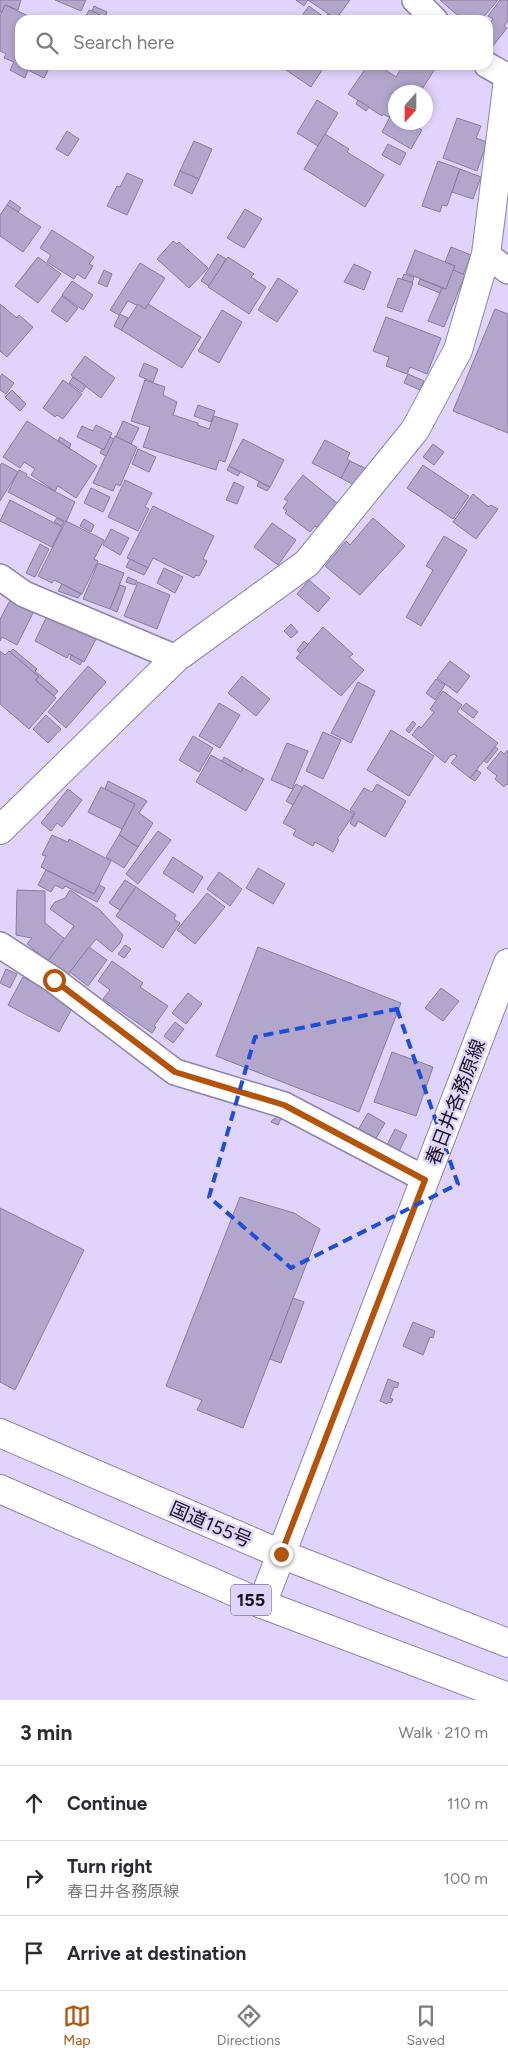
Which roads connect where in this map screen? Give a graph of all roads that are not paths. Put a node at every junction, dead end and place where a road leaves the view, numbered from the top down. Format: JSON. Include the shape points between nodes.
{"nodes":[{"id":1,"x":415,"y":0,"type":"edge"},
{"id":2,"x":430,"y":15,"type":"edge"},
{"id":3,"x":493,"y":69,"type":"edge"},
{"id":4,"x":508,"y":78,"type":"edge"},
{"id":5,"x":486,"y":254,"type":"junction"},
{"id":6,"x":508,"y":271,"type":"edge"},
{"id":7,"x":0,"y":577,"type":"edge"},
{"id":8,"x":176,"y":658,"type":"junction"},
{"id":9,"x":0,"y":830,"type":"edge"},
{"id":10,"x":0,"y":945,"type":"edge"},
{"id":11,"x":508,"y":963,"type":"edge"},
{"id":12,"x":425,"y":1180,"type":"junction"},
{"id":13,"x":0,"y":1433,"type":"edge"},
{"id":14,"x":0,"y":1489,"type":"edge"},
{"id":15,"x":281,"y":1554,"type":"junction"},
{"id":16,"x":262,"y":1604,"type":"junction"},
{"id":17,"x":508,"y":1643,"type":"edge"},
{"id":18,"x":508,"y":1698,"type":"edge"}],
"edges":[{"from":1,"to":2,"type":"street"},
{"from":3,"to":4,"type":"street"},
{"from":4,"to":5,"type":"main road"},
{"from":5,"to":6,"type":"street"},
{"from":5,"to":8,"type":"main road","via":[[458,350],[415,430],[307,563]]},
{"from":7,"to":8,"type":"street","via":[[24,594]]},
{"from":8,"to":9,"type":"main road"},
{"from":10,"to":12,"type":"street","via":[[54,980],[175,1072],[284,1105]]},
{"from":11,"to":12,"type":"main road","name":"春日井各務原線"},
{"from":12,"to":15,"type":"main road","name":"春日井各務原線"},
{"from":13,"to":15,"type":"main road","name":"国道155号"},
{"from":14,"to":16,"type":"main road","number":"155"},
{"from":15,"to":16,"type":"main road","name":"春日井各務原線"},
{"from":15,"to":17,"type":"main road","name":"国道155号"},
{"from":16,"to":18,"type":"main road","number":"155"}]}
